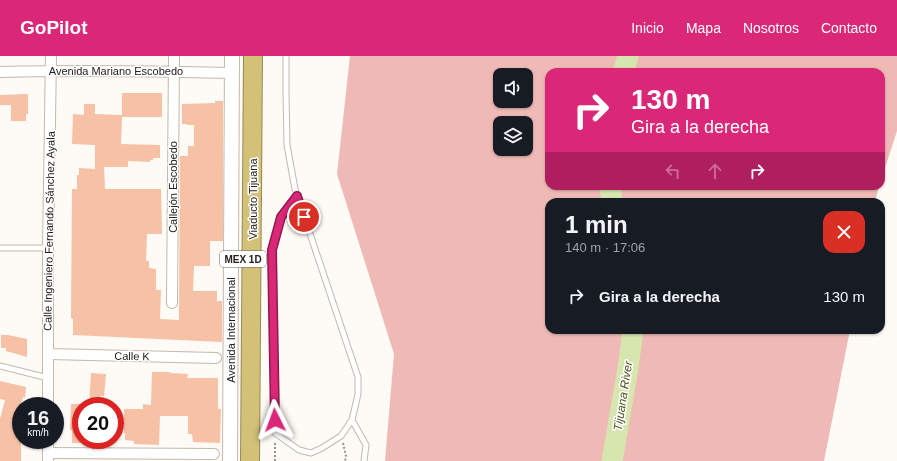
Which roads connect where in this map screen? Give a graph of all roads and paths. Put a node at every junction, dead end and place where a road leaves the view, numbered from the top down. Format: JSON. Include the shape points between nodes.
{"nodes":[{"id":1,"x":51,"y":56,"type":"edge"},
{"id":2,"x":174,"y":56,"type":"edge"},
{"id":3,"x":232,"y":56,"type":"edge"},
{"id":4,"x":244,"y":56,"type":"edge"},
{"id":5,"x":248,"y":56,"type":"edge"},
{"id":6,"x":253,"y":56,"type":"edge"},
{"id":7,"x":259,"y":56,"type":"edge"},
{"id":8,"x":286,"y":56,"type":"edge"},
{"id":9,"x":51,"y":70,"type":"junction"},
{"id":10,"x":174,"y":71,"type":"junction"},
{"id":11,"x":0,"y":72,"type":"edge"},
{"id":12,"x":232,"y":73,"type":"junction"},
{"id":13,"x":297,"y":196,"type":"junction"},
{"id":14,"x":0,"y":248,"type":"edge"},
{"id":15,"x":48,"y":248,"type":"junction"},
{"id":16,"x":172,"y":303,"type":"dead end"},
{"id":17,"x":48,"y":354,"type":"junction"},
{"id":18,"x":216,"y":358,"type":"dead end"},
{"id":19,"x":0,"y":366,"type":"edge"},
{"id":20,"x":48,"y":378,"type":"junction"},
{"id":21,"x":48,"y":397,"type":"edge"},
{"id":22,"x":352,"y":420,"type":"junction"},
{"id":23,"x":275,"y":433,"type":"junction"},
{"id":24,"x":341,"y":436,"type":"junction"},
{"id":25,"x":214,"y":454,"type":"dead end"},
{"id":26,"x":48,"y":457,"type":"edge"},
{"id":27,"x":230,"y":461,"type":"edge"},
{"id":28,"x":242,"y":461,"type":"edge"},
{"id":29,"x":246,"y":461,"type":"edge"},
{"id":30,"x":250,"y":461,"type":"edge"},
{"id":31,"x":257,"y":461,"type":"edge"},
{"id":32,"x":275,"y":461,"type":"edge"},
{"id":33,"x":345,"y":461,"type":"edge"},
{"id":34,"x":364,"y":461,"type":"edge"}],
"edges":[{"from":1,"to":9,"type":"street","name":"Calle Ingeniero Fernando Sánchez Ayala"},
{"from":2,"to":10,"type":"street","name":"Callejón Escobedo"},
{"from":3,"to":12,"type":"main road","name":"Avenida Internacional"},
{"from":4,"to":28,"type":"highway","name":"Avenida Internacional","number":"MEX 1D"},
{"from":5,"to":29,"type":"highway","name":"Viaducto Tijuana"},
{"from":6,"to":30,"type":"highway","name":"Viaducto Tijuana"},
{"from":7,"to":31,"type":"highway","number":"MEX 1D"},
{"from":8,"to":13,"type":"lane","via":[[288,145]]},
{"from":9,"to":10,"type":"street","name":"Avenida Mariano Escobedo"},
{"from":9,"to":11,"type":"street","name":"Avenida Mariano Escobedo"},
{"from":9,"to":15,"type":"street","name":"Calle Ingeniero Fernando Sánchez Ayala"},
{"from":10,"to":12,"type":"street","name":"Avenida Mariano Escobedo"},
{"from":10,"to":16,"type":"street","name":"Callejón Escobedo"},
{"from":12,"to":27,"type":"main road","name":"Avenida Internacional"},
{"from":13,"to":22,"type":"lane","via":[[358,377],[358,394]]},
{"from":13,"to":23,"type":"lane","via":[[281,217],[272,250]]},
{"from":14,"to":15,"type":"lane"},
{"from":15,"to":17,"type":"street","name":"Calle Ingeniero Fernando Sánchez Ayala"},
{"from":17,"to":18,"type":"street","name":"Calle K"},
{"from":17,"to":20,"type":"street","name":"Calle Ingeniero Fernando Sánchez Ayala"},
{"from":19,"to":20,"type":"lane"},
{"from":20,"to":21,"type":"street","name":"Calle Ingeniero Fernando Sánchez Ayala"},
{"from":22,"to":24,"type":"lane"},
{"from":22,"to":34,"type":"lane","via":[[366,445]]},
{"from":23,"to":24,"type":"lane","via":[[299,450],[311,453]]},
{"from":23,"to":32,"type":"path"},
{"from":24,"to":33,"type":"path"},
{"from":25,"to":26,"type":"street"}]}
